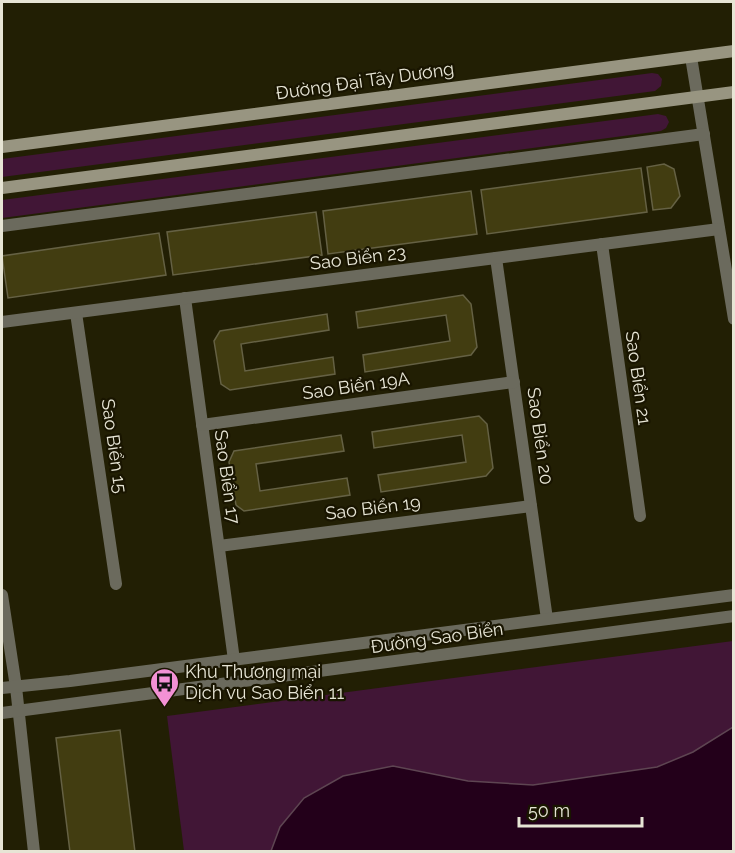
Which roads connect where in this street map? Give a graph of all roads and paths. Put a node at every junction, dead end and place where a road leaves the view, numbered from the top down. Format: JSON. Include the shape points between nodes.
{"nodes":[{"id":1,"x":734,"y":51,"type":"edge"},
{"id":2,"x":691,"y":57,"type":"junction"},
{"id":3,"x":734,"y":92,"type":"edge"},
{"id":4,"x":698,"y":97,"type":"junction"},
{"id":5,"x":704,"y":134,"type":"junction"},
{"id":6,"x":2,"y":147,"type":"edge"},
{"id":7,"x":2,"y":188,"type":"edge"},
{"id":8,"x":2,"y":226,"type":"edge"},
{"id":9,"x":719,"y":229,"type":"junction"},
{"id":10,"x":602,"y":244,"type":"junction"},
{"id":11,"x":496,"y":258,"type":"junction"},
{"id":12,"x":185,"y":298,"type":"junction"},
{"id":13,"x":76,"y":313,"type":"junction"},
{"id":14,"x":734,"y":319,"type":"edge"},
{"id":15,"x":2,"y":322,"type":"edge"},
{"id":16,"x":514,"y":382,"type":"junction"},
{"id":17,"x":202,"y":425,"type":"junction"},
{"id":18,"x":531,"y":506,"type":"junction"},
{"id":19,"x":640,"y":516,"type":"dead end"},
{"id":20,"x":219,"y":546,"type":"junction"},
{"id":21,"x":116,"y":584,"type":"dead end"},
{"id":22,"x":2,"y":595,"type":"edge"},
{"id":23,"x":734,"y":595,"type":"edge"},
{"id":24,"x":734,"y":616,"type":"edge"},
{"id":25,"x":547,"y":619,"type":"junction"},
{"id":26,"x":549,"y":640,"type":"junction"},
{"id":27,"x":234,"y":660,"type":"junction"},
{"id":28,"x":237,"y":682,"type":"junction"},
{"id":29,"x":16,"y":687,"type":"junction"},
{"id":30,"x":2,"y":688,"type":"edge"},
{"id":31,"x":18,"y":711,"type":"junction"},
{"id":32,"x":2,"y":713,"type":"edge"},
{"id":33,"x":34,"y":852,"type":"edge"}],
"edges":[{"from":1,"to":2,"type":"main road","name":"Đường Đại Tây Dương"},
{"from":2,"to":4,"type":"street"},
{"from":2,"to":6,"type":"main road","name":"Đường Đại Tây Dương"},
{"from":3,"to":4,"type":"main road"},
{"from":4,"to":5,"type":"street"},
{"from":4,"to":7,"type":"main road"},
{"from":5,"to":8,"type":"street"},
{"from":5,"to":9,"type":"street"},
{"from":9,"to":10,"type":"street","name":"Sao Biển 23"},
{"from":9,"to":14,"type":"street"},
{"from":10,"to":11,"type":"street","name":"Sao Biển 23"},
{"from":10,"to":19,"type":"street","name":"Sao Biển 21"},
{"from":11,"to":12,"type":"street","name":"Sao Biển 23"},
{"from":11,"to":16,"type":"street","name":"Sao Biển 20"},
{"from":12,"to":13,"type":"street","name":"Sao Biển 23"},
{"from":12,"to":17,"type":"street","name":"Sao Biển 17"},
{"from":13,"to":15,"type":"street","name":"Sao Biển 23"},
{"from":13,"to":21,"type":"street","name":"Sao Biển 15"},
{"from":16,"to":17,"type":"street","name":"Sao Biển 19A"},
{"from":16,"to":18,"type":"street","name":"Sao Biển 20"},
{"from":17,"to":20,"type":"street","name":"Sao Biển 17"},
{"from":18,"to":20,"type":"street","name":"Sao Biển 19"},
{"from":18,"to":25,"type":"street","name":"Sao Biển 20"},
{"from":20,"to":27,"type":"street","name":"Sao Biển 17"},
{"from":22,"to":29,"type":"street"},
{"from":23,"to":25,"type":"street","name":"Đường Sao Biển"},
{"from":24,"to":26,"type":"street","name":"Đường Sao Biển"},
{"from":25,"to":26,"type":"street","name":"Sao Biển 20"},
{"from":25,"to":27,"type":"street","name":"Đường Sao Biển"},
{"from":26,"to":28,"type":"street","name":"Đường Sao Biển"},
{"from":27,"to":28,"type":"street","name":"Sao Biển 17"},
{"from":27,"to":29,"type":"street","name":"Đường Sao Biển"},
{"from":28,"to":31,"type":"street","name":"Đường Sao Biển"},
{"from":29,"to":30,"type":"street","name":"Đường Sao Biển"},
{"from":29,"to":31,"type":"street"},
{"from":31,"to":32,"type":"street","name":"Đường Sao Biển"},
{"from":31,"to":33,"type":"street"}]}
